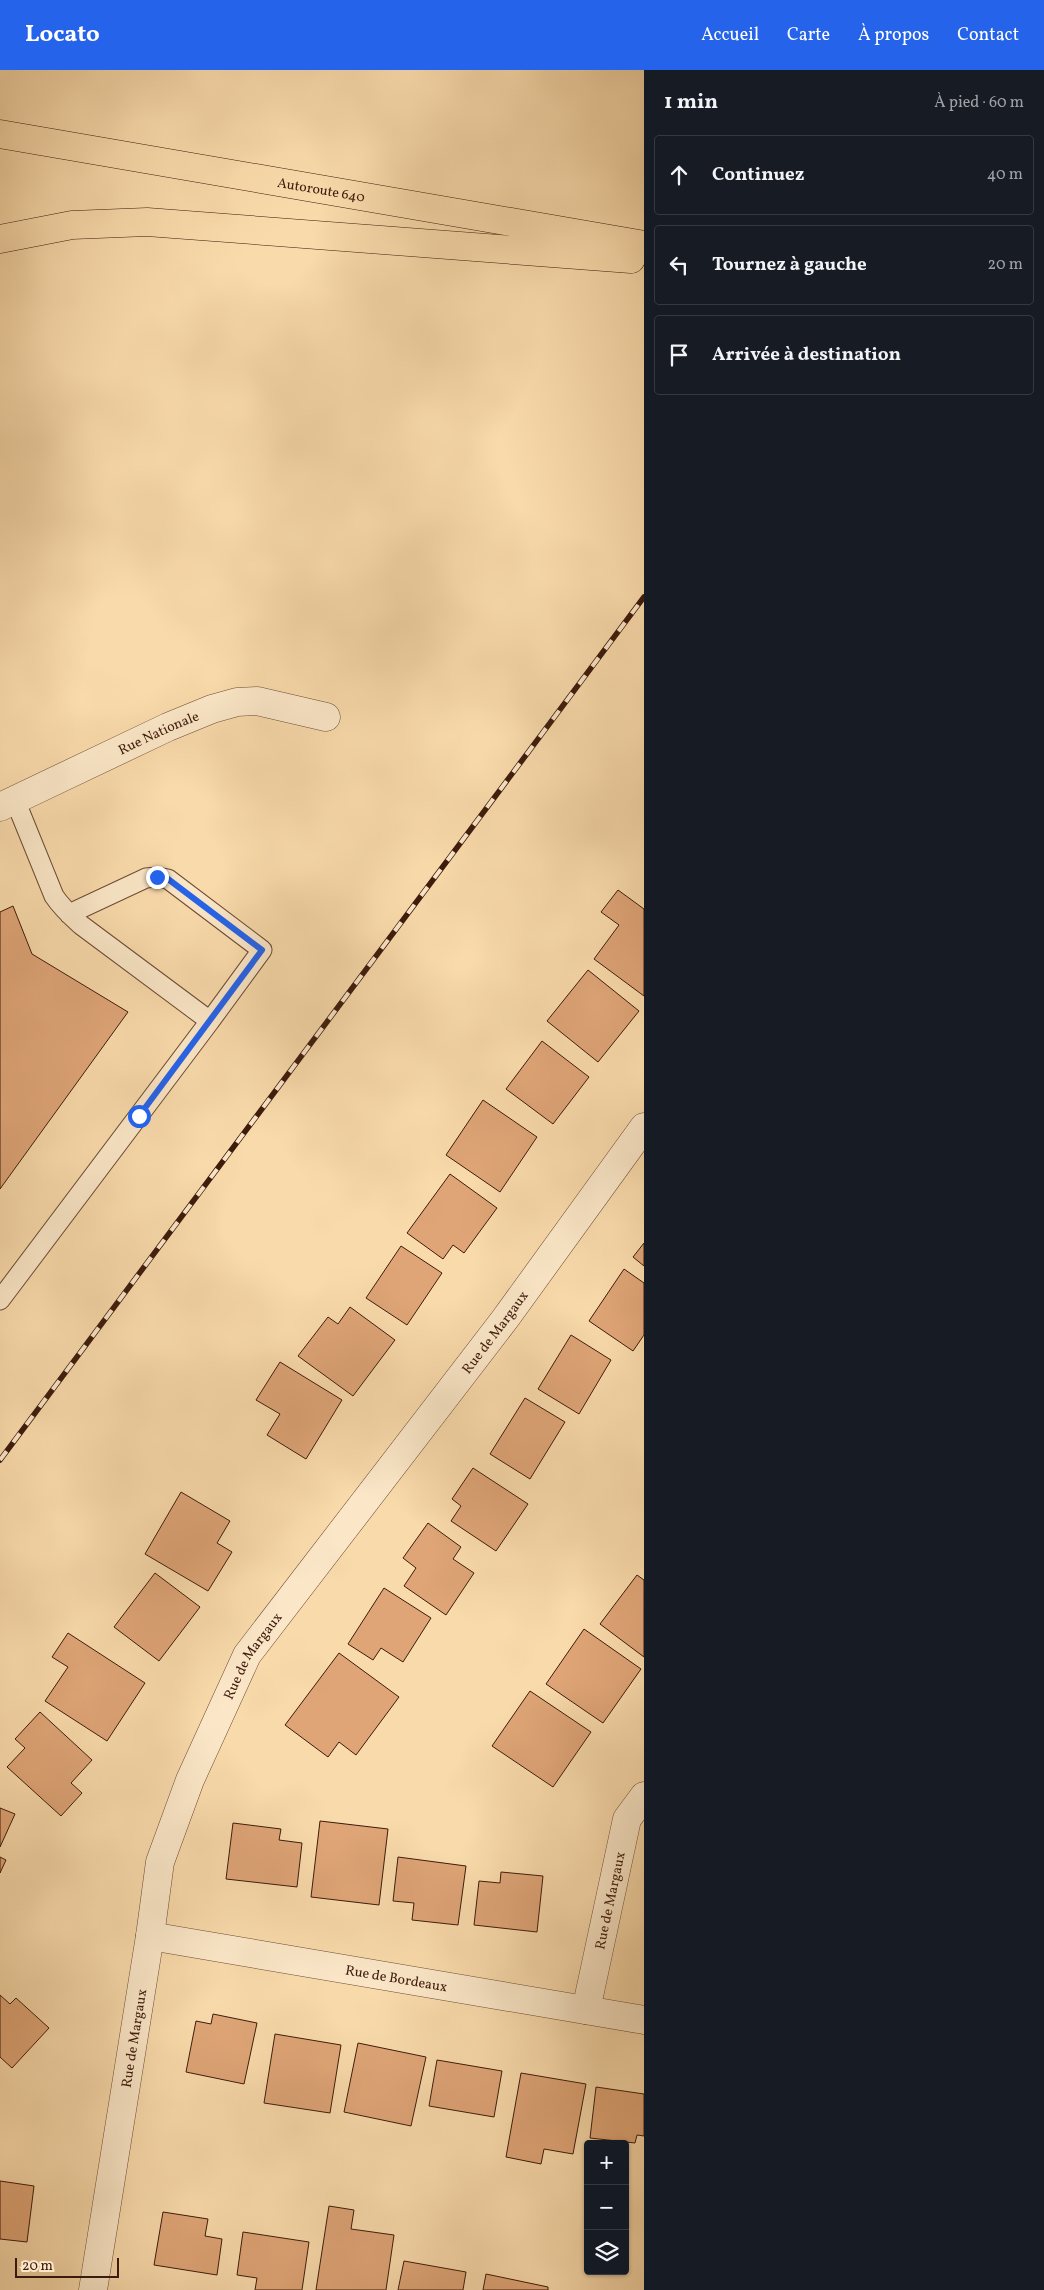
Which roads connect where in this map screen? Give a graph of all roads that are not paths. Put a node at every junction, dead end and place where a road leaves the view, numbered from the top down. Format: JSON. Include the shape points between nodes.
{"nodes":[{"id":1,"x":0,"y":134,"type":"edge"},
{"id":2,"x":0,"y":239,"type":"edge"},
{"id":3,"x":644,"y":246,"type":"edge"},
{"id":4,"x":644,"y":260,"type":"edge"},
{"id":5,"x":326,"y":717,"type":"dead end"},
{"id":6,"x":7,"y":803,"type":"edge"},
{"id":7,"x":69,"y":914,"type":"junction"},
{"id":8,"x":210,"y":1021,"type":"junction"},
{"id":9,"x":644,"y":1127,"type":"edge"},
{"id":10,"x":0,"y":1300,"type":"edge"},
{"id":11,"x":644,"y":1796,"type":"edge"},
{"id":12,"x":150,"y":1936,"type":"junction"},
{"id":13,"x":586,"y":2010,"type":"junction"},
{"id":14,"x":644,"y":2020,"type":"edge"},
{"id":15,"x":93,"y":2290,"type":"edge"}],
"edges":[{"from":1,"to":3,"type":"highway","name":"Autoroute 640"},
{"from":2,"to":4,"type":"highway","via":[[72,225],[147,222]]},
{"from":5,"to":6,"type":"street","name":"Rue Nationale","via":[[271,703],[237,702],[168,727]]},
{"from":6,"to":7,"type":"lane","via":[[54,896]]},
{"from":7,"to":8,"type":"lane"},
{"from":7,"to":8,"type":"lane","via":[[146,878],[168,879],[262,950]]},
{"from":8,"to":10,"type":"lane"},
{"from":9,"to":12,"type":"street","name":"Rue de Margaux","via":[[499,1327],[247,1655],[190,1780],[160,1862]]},
{"from":11,"to":13,"type":"street","name":"Rue de Margaux","via":[[627,1819]]},
{"from":12,"to":13,"type":"street","name":"Rue de Bordeaux"},
{"from":12,"to":15,"type":"street","name":"Rue de Margaux"},
{"from":13,"to":14,"type":"street","name":"Rue de Bordeaux"}]}
